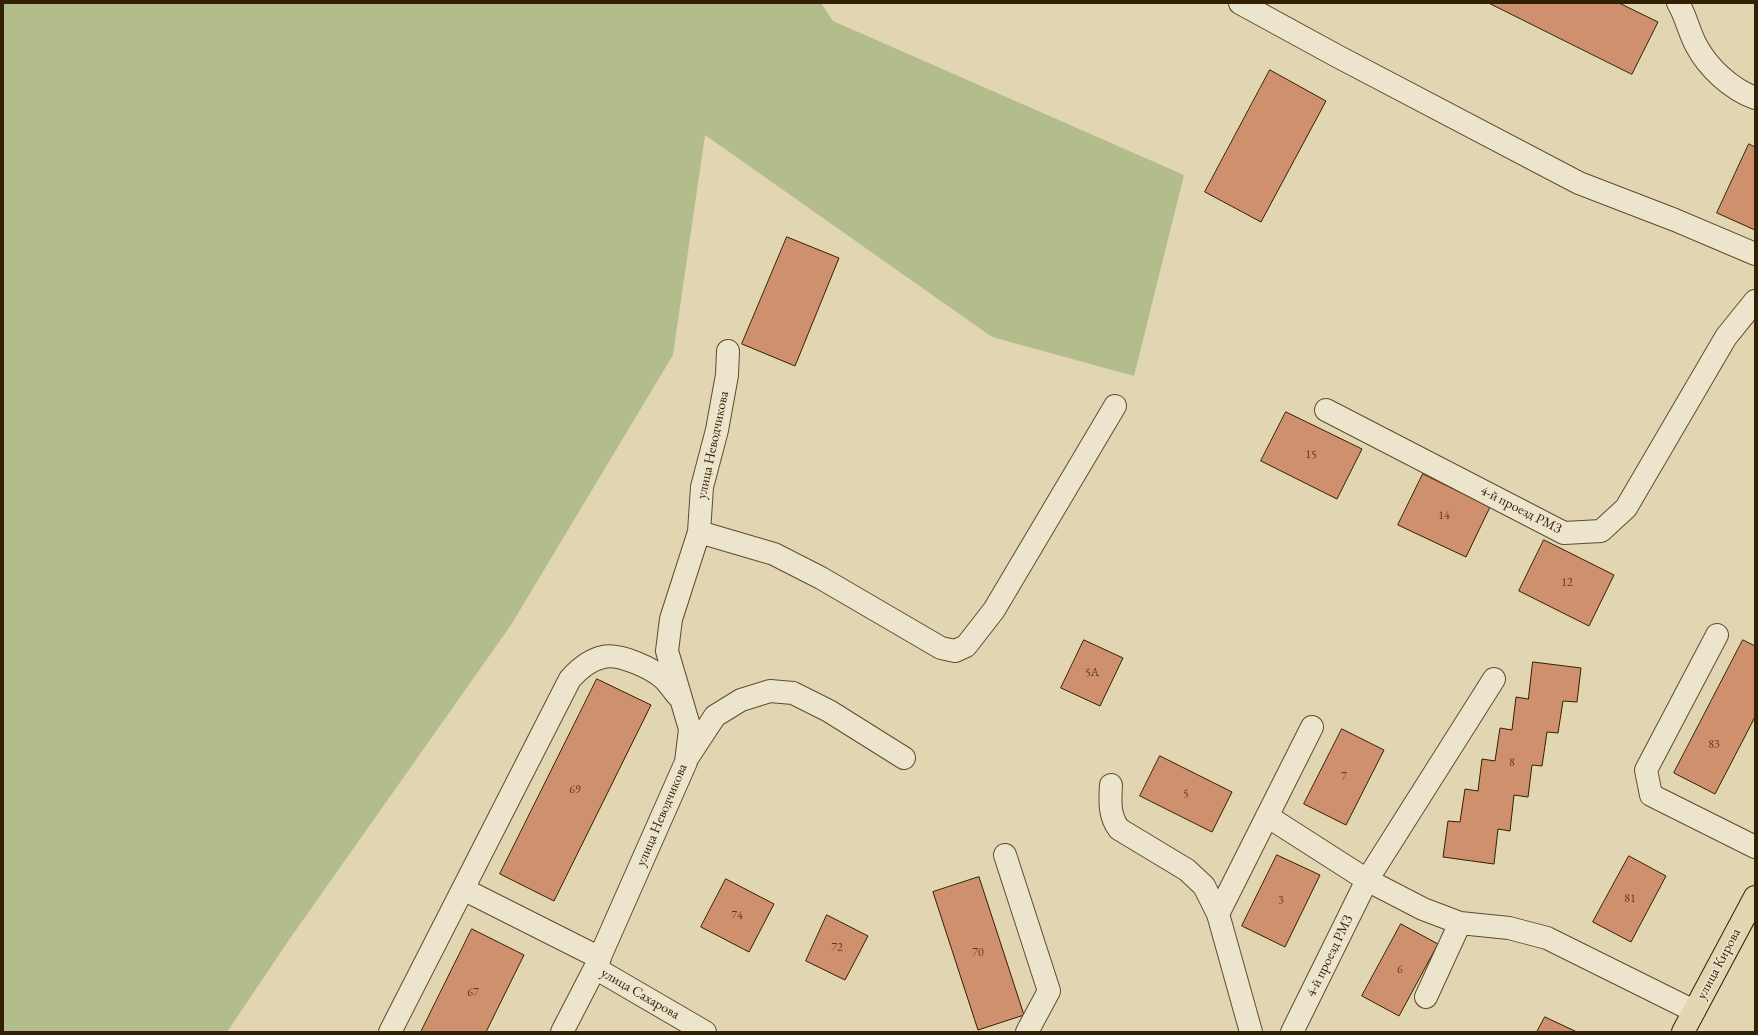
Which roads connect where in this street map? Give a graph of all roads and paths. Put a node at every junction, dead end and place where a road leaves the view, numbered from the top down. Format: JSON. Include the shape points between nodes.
{"nodes":[{"id":1,"x":1240,"y":3,"type":"edge"},
{"id":2,"x":1678,"y":3,"type":"edge"},
{"id":3,"x":1755,"y":98,"type":"edge"},
{"id":4,"x":1755,"y":254,"type":"edge"},
{"id":5,"x":1755,"y":301,"type":"edge"},
{"id":6,"x":728,"y":351,"type":"dead end"},
{"id":7,"x":1115,"y":406,"type":"dead end"},
{"id":8,"x":1326,"y":410,"type":"dead end"},
{"id":9,"x":699,"y":532,"type":"junction"},
{"id":10,"x":1717,"y":635,"type":"dead end"},
{"id":11,"x":1494,"y":679,"type":"dead end"},
{"id":12,"x":683,"y":703,"type":"junction"},
{"id":13,"x":1312,"y":726,"type":"dead end"},
{"id":14,"x":904,"y":758,"type":"dead end"},
{"id":15,"x":686,"y":762,"type":"junction"},
{"id":16,"x":1110,"y":785,"type":"dead end"},
{"id":17,"x":1267,"y":816,"type":"junction"},
{"id":18,"x":1755,"y":847,"type":"edge"},
{"id":19,"x":1005,"y":854,"type":"dead end"},
{"id":20,"x":1367,"y":880,"type":"junction"},
{"id":21,"x":464,"y":888,"type":"junction"},
{"id":22,"x":1755,"y":897,"type":"edge"},
{"id":23,"x":1218,"y":914,"type":"junction"},
{"id":24,"x":1460,"y":923,"type":"junction"},
{"id":25,"x":597,"y":963,"type":"junction"},
{"id":26,"x":1426,"y":997,"type":"dead end"},
{"id":27,"x":1694,"y":1011,"type":"junction"},
{"id":28,"x":390,"y":1032,"type":"edge"},
{"id":29,"x":562,"y":1032,"type":"edge"},
{"id":30,"x":705,"y":1032,"type":"edge"},
{"id":31,"x":1027,"y":1032,"type":"edge"},
{"id":32,"x":1251,"y":1032,"type":"edge"},
{"id":33,"x":1292,"y":1032,"type":"edge"},
{"id":34,"x":1683,"y":1032,"type":"edge"}],
"edges":[{"from":1,"to":4,"type":"street","via":[[1579,183]]},
{"from":2,"to":3,"type":"street","via":[[1696,46],[1718,74],[1743,93]]},
{"from":5,"to":8,"type":"street","name":"4-й проезд РМЗ","via":[[1726,337],[1626,508],[1601,531],[1564,533]]},
{"from":6,"to":9,"type":"street","name":"улица Неводчикова","via":[[727,376],[717,430],[702,487]]},
{"from":7,"to":9,"type":"street","via":[[994,610],[966,646],[955,650],[942,648],[821,578],[774,554]]},
{"from":9,"to":12,"type":"street","name":"улица Неводчикова","via":[[671,619],[667,651]]},
{"from":10,"to":18,"type":"street","via":[[1646,770],[1651,796]]},
{"from":11,"to":20,"type":"street","name":"4-й проезд РМЗ"},
{"from":12,"to":15,"type":"street","name":"улица Неводчикова","via":[[690,729]]},
{"from":12,"to":21,"type":"street","via":[[664,679],[650,668],[626,660],[604,656],[579,669],[570,680]]},
{"from":13,"to":17,"type":"street"},
{"from":14,"to":15,"type":"street","via":[[829,711],[793,693],[770,691],[741,700],[715,716]]},
{"from":15,"to":25,"type":"street","name":"улица Неводчикова"},
{"from":16,"to":23,"type":"street","via":[[1110,807],[1119,829],[1188,870],[1204,886]]},
{"from":17,"to":20,"type":"street"},
{"from":17,"to":23,"type":"street"},
{"from":19,"to":31,"type":"street","via":[[1049,991]]},
{"from":20,"to":24,"type":"street"},
{"from":20,"to":33,"type":"street","name":"4-й проезд РМЗ"},
{"from":21,"to":25,"type":"street","name":"улица Сахарова"},
{"from":21,"to":28,"type":"street"},
{"from":22,"to":27,"type":"main road","name":"улица Кирова"},
{"from":23,"to":32,"type":"street"},
{"from":24,"to":26,"type":"street"},
{"from":24,"to":27,"type":"street","via":[[1509,928],[1547,938]]},
{"from":25,"to":29,"type":"street","name":"улица Неводчикова"},
{"from":25,"to":30,"type":"street","name":"улица Сахарова"},
{"from":27,"to":34,"type":"main road","name":"улица Кирова"}]}
